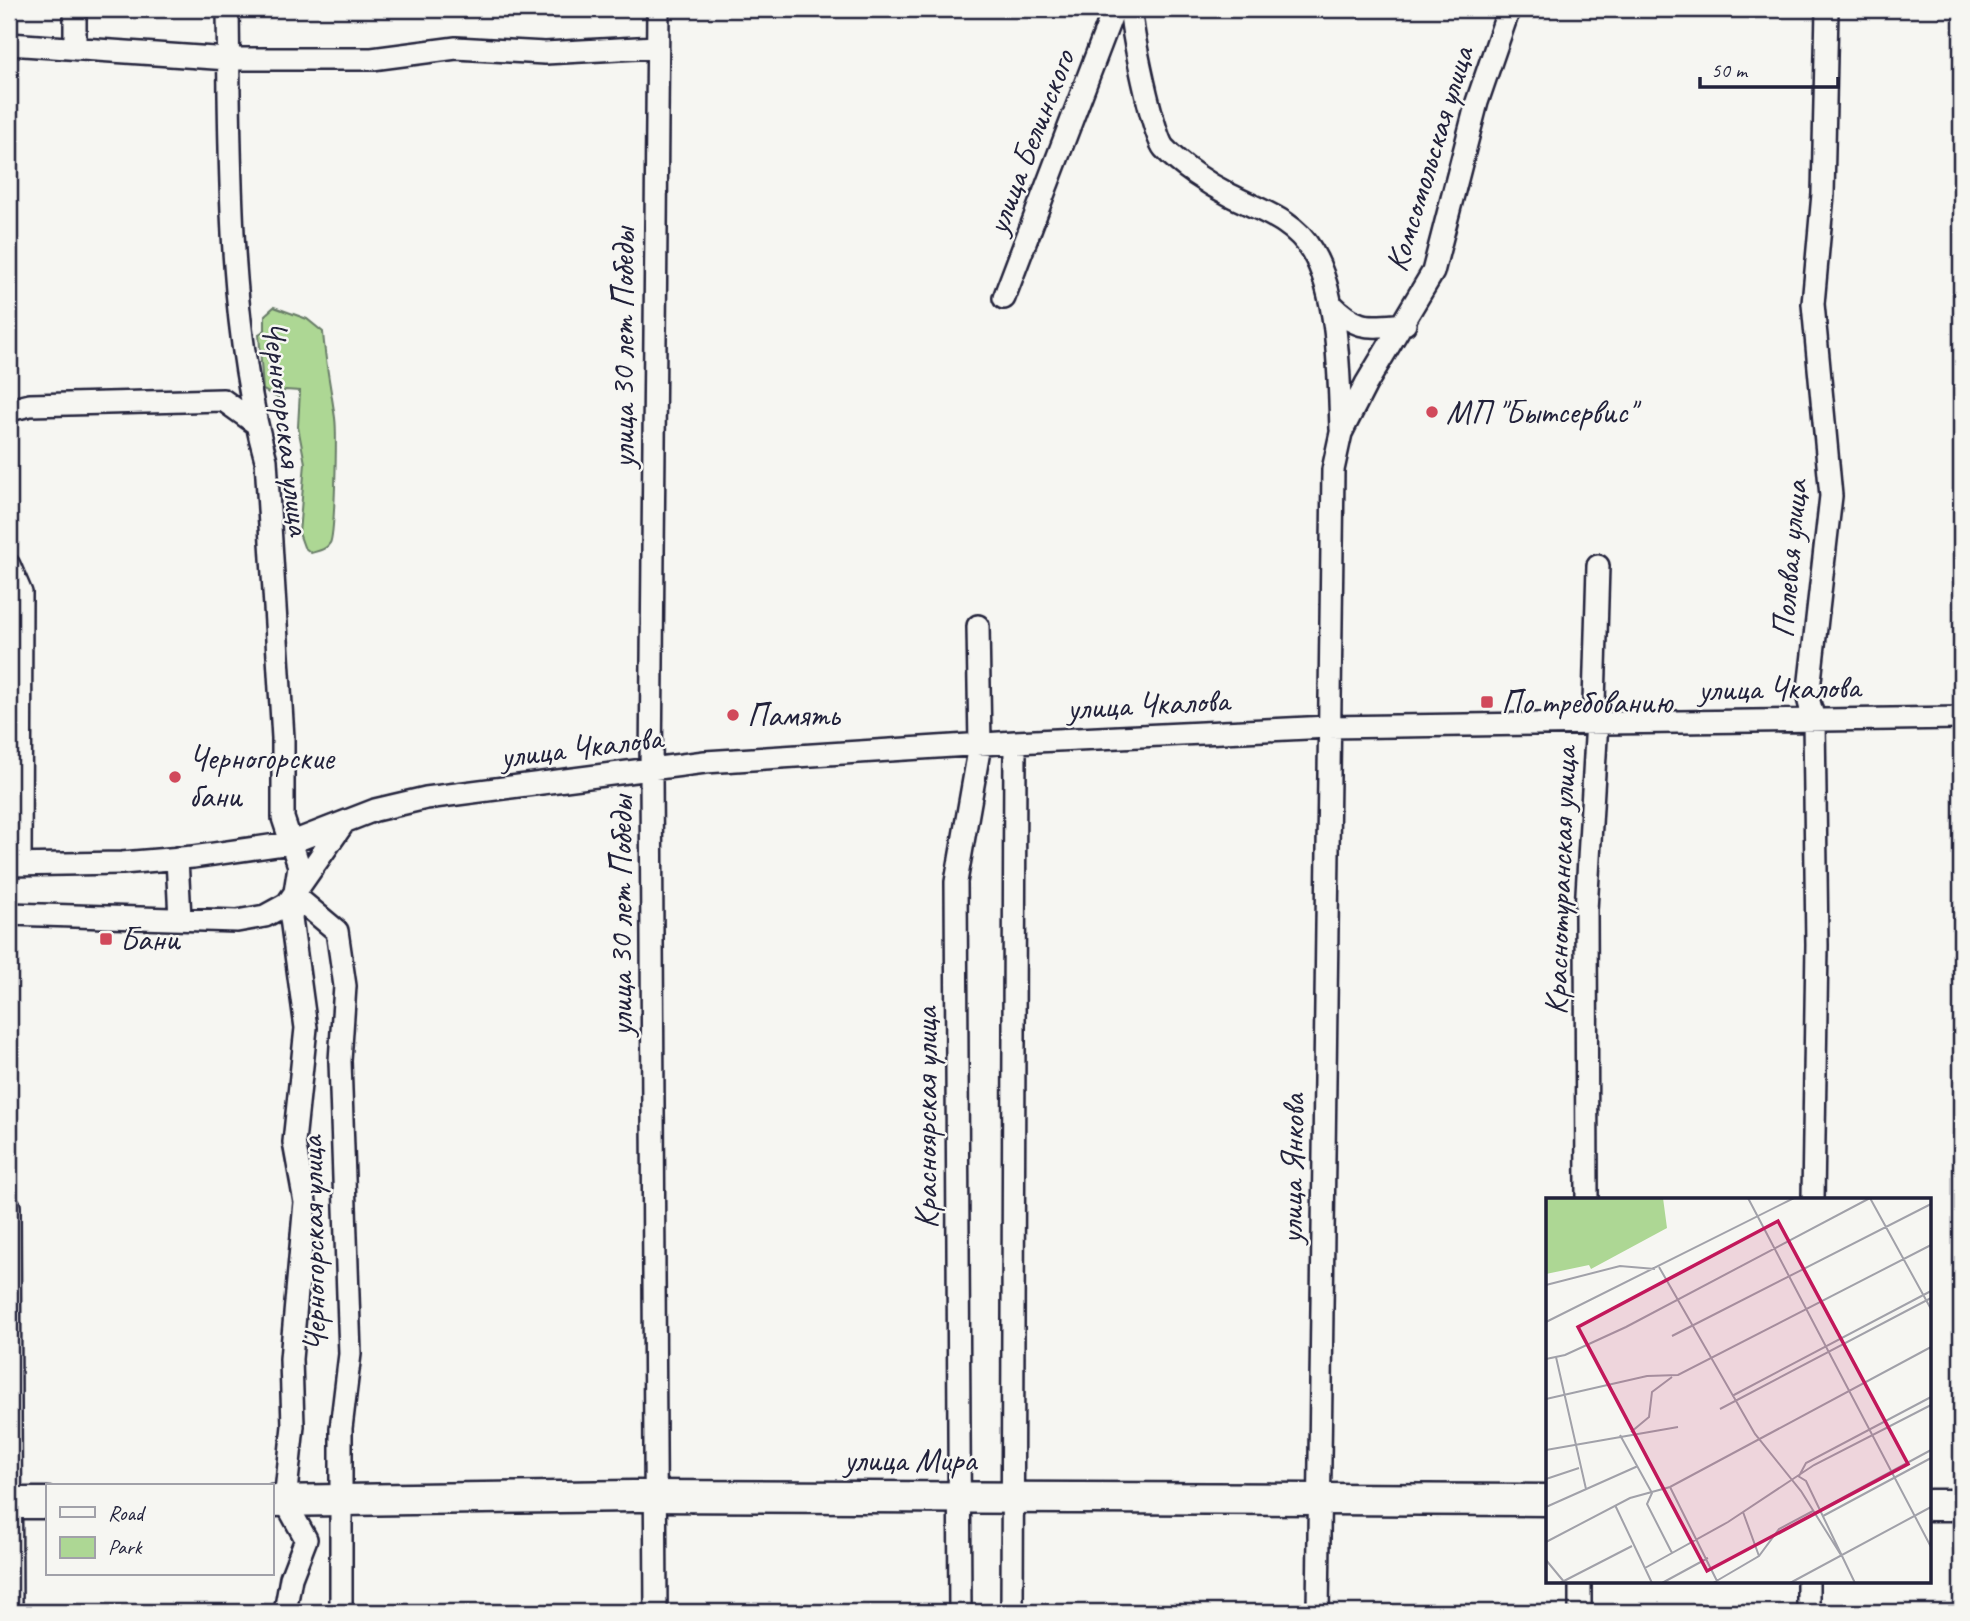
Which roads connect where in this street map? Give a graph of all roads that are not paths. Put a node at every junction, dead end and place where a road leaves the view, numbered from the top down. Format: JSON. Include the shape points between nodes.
{"nodes":[{"id":1,"x":75,"y":9,"type":"edge"},
{"id":2,"x":228,"y":9,"type":"edge"},
{"id":3,"x":658,"y":9,"type":"edge"},
{"id":4,"x":1114,"y":9,"type":"edge"},
{"id":5,"x":1131,"y":9,"type":"edge"},
{"id":6,"x":1509,"y":9,"type":"edge"},
{"id":7,"x":1827,"y":9,"type":"edge"},
{"id":8,"x":9,"y":44,"type":"edge"},
{"id":9,"x":656,"y":47,"type":"junction"},
{"id":10,"x":75,"y":49,"type":"junction"},
{"id":11,"x":229,"y":59,"type":"junction"},
{"id":12,"x":1004,"y":299,"type":"dead end"},
{"id":13,"x":1331,"y":304,"type":"junction"},
{"id":14,"x":1405,"y":324,"type":"junction"},
{"id":15,"x":9,"y":410,"type":"edge"},
{"id":16,"x":255,"y":423,"type":"junction"},
{"id":17,"x":1341,"y":433,"type":"junction"},
{"id":18,"x":9,"y":565,"type":"edge"},
{"id":19,"x":1598,"y":565,"type":"dead end"},
{"id":20,"x":978,"y":626,"type":"dead end"},
{"id":21,"x":1961,"y":718,"type":"edge"},
{"id":22,"x":1814,"y":720,"type":"junction"},
{"id":23,"x":1597,"y":722,"type":"junction"},
{"id":24,"x":1328,"y":727,"type":"junction"},
{"id":25,"x":1015,"y":742,"type":"junction"},
{"id":26,"x":980,"y":745,"type":"junction"},
{"id":27,"x":651,"y":771,"type":"junction"},
{"id":28,"x":345,"y":823,"type":"junction"},
{"id":29,"x":290,"y":843,"type":"junction"},
{"id":30,"x":177,"y":858,"type":"junction"},
{"id":31,"x":14,"y":865,"type":"edge"},
{"id":32,"x":294,"y":895,"type":"junction"},
{"id":33,"x":9,"y":914,"type":"edge"},
{"id":34,"x":180,"y":919,"type":"junction"},
{"id":35,"x":1587,"y":1198,"type":"edge"},
{"id":36,"x":1813,"y":1198,"type":"edge"},
{"id":37,"x":9,"y":1206,"type":"edge"},
{"id":38,"x":656,"y":1496,"type":"junction"},
{"id":39,"x":1012,"y":1496,"type":"junction"},
{"id":40,"x":958,"y":1497,"type":"junction"},
{"id":41,"x":1319,"y":1498,"type":"junction"},
{"id":42,"x":340,"y":1499,"type":"junction"},
{"id":43,"x":1546,"y":1500,"type":"edge"},
{"id":44,"x":278,"y":1501,"type":"edge"},
{"id":45,"x":10,"y":1503,"type":"edge"},
{"id":46,"x":46,"y":1503,"type":"edge"},
{"id":47,"x":1932,"y":1505,"type":"edge"},
{"id":48,"x":1961,"y":1505,"type":"edge"},
{"id":49,"x":1580,"y":1582,"type":"edge"},
{"id":50,"x":1808,"y":1582,"type":"edge"},
{"id":51,"x":11,"y":1612,"type":"edge"},
{"id":52,"x":285,"y":1612,"type":"edge"},
{"id":53,"x":341,"y":1612,"type":"edge"},
{"id":54,"x":656,"y":1612,"type":"edge"},
{"id":55,"x":960,"y":1612,"type":"edge"},
{"id":56,"x":1012,"y":1612,"type":"edge"},
{"id":57,"x":1318,"y":1612,"type":"edge"},
{"id":58,"x":1580,"y":1612,"type":"edge"},
{"id":59,"x":1808,"y":1612,"type":"edge"}],
"edges":[{"from":1,"to":10,"type":"street"},
{"from":2,"to":11,"type":"street","name":"Черногорская улица"},
{"from":3,"to":9,"type":"street","name":"улица 30 лет Победы"},
{"from":4,"to":12,"type":"street","name":"улица Белинского"},
{"from":5,"to":13,"type":"street","via":[[1131,30],[1162,147],[1227,194],[1298,232],[1313,253]]},
{"from":6,"to":14,"type":"street","name":"Комсомольская улица","via":[[1477,103],[1433,272]]},
{"from":7,"to":22,"type":"street","name":"Полевая улица","via":[[1824,194],[1813,304],[1831,496],[1808,698]]},
{"from":8,"to":10,"type":"street"},
{"from":9,"to":11,"type":"street","via":[[545,53],[456,48],[372,60]]},
{"from":9,"to":27,"type":"street","name":"улица 30 лет Победы"},
{"from":10,"to":11,"type":"street"},
{"from":11,"to":16,"type":"street","name":"Черногорская улица","via":[[237,294]]},
{"from":13,"to":14,"type":"street","via":[[1347,321],[1365,327]]},
{"from":13,"to":17,"type":"street"},
{"from":14,"to":17,"type":"street","name":"Комсомольская улица"},
{"from":15,"to":16,"type":"street","via":[[30,405],[223,400]]},
{"from":16,"to":29,"type":"street","name":"Черногорская улица","via":[[266,460],[283,738],[283,818]]},
{"from":17,"to":24,"type":"street","name":"Комсомольская улица","via":[[1333,470]]},
{"from":18,"to":31,"type":"street","via":[[20,593]]},
{"from":19,"to":23,"type":"street","name":"Краснотуранская улица"},
{"from":20,"to":26,"type":"street","name":"Красноярская улица"},
{"from":21,"to":22,"type":"street","name":"улица Чкалова"},
{"from":22,"to":23,"type":"street","name":"улица Чкалова"},
{"from":22,"to":36,"type":"street","name":"Полевая улица"},
{"from":23,"to":24,"type":"street","name":"улица Чкалова"},
{"from":23,"to":35,"type":"street","name":"Краснотуранская улица","via":[[1586,909]]},
{"from":24,"to":25,"type":"street","name":"улица Чкалова"},
{"from":24,"to":41,"type":"street","name":"улица Янкова"},
{"from":25,"to":26,"type":"street","name":"улица Чкалова"},
{"from":25,"to":39,"type":"street"},
{"from":26,"to":27,"type":"street","name":"улица Чкалова","via":[[705,762]]},
{"from":26,"to":40,"type":"street","name":"Красноярская улица","via":[[956,882]]},
{"from":27,"to":28,"type":"street","name":"улица Чкалова","via":[[426,798],[375,810]]},
{"from":27,"to":38,"type":"street","name":"улица 30 лет Победы"},
{"from":28,"to":29,"type":"street","name":"улица Чкалова"},
{"from":28,"to":32,"type":"street"},
{"from":29,"to":30,"type":"street","name":"улица Чкалова"},
{"from":29,"to":32,"type":"street","name":"Черногорская улица","via":[[299,866]]},
{"from":30,"to":31,"type":"street","name":"улица Чкалова"},
{"from":30,"to":34,"type":"street"},
{"from":32,"to":34,"type":"street","via":[[265,916],[237,921]]},
{"from":32,"to":42,"type":"street","name":"Черногорская улица","via":[[337,930],[345,986],[340,1060],[349,1354]]},
{"from":32,"to":44,"type":"street","name":"Черногорская улица","via":[[291,918],[306,1028],[294,1142],[304,1202],[291,1359],[293,1426]]},
{"from":33,"to":34,"type":"street"},
{"from":37,"to":45,"type":"street"},
{"from":38,"to":40,"type":"main road","name":"улица Мира"},
{"from":38,"to":42,"type":"main road","name":"улица Мира"},
{"from":38,"to":54,"type":"street","name":"улица 30 лет Победы"},
{"from":39,"to":40,"type":"main road","name":"улица Мира"},
{"from":39,"to":41,"type":"main road","name":"улица Мира"},
{"from":39,"to":56,"type":"street"},
{"from":40,"to":55,"type":"street","name":"Красноярская улица"},
{"from":41,"to":43,"type":"main road","name":"улица Мира"},
{"from":41,"to":57,"type":"street","name":"улица Янкова"},
{"from":42,"to":44,"type":"main road","name":"улица Мира"},
{"from":42,"to":53,"type":"street","name":"Черногорская улица"},
{"from":44,"to":52,"type":"street","via":[[306,1539],[291,1578]]},
{"from":45,"to":46,"type":"main road"},
{"from":45,"to":51,"type":"street"},
{"from":47,"to":48,"type":"main road"},
{"from":49,"to":58,"type":"street"},
{"from":50,"to":59,"type":"street"}]}
